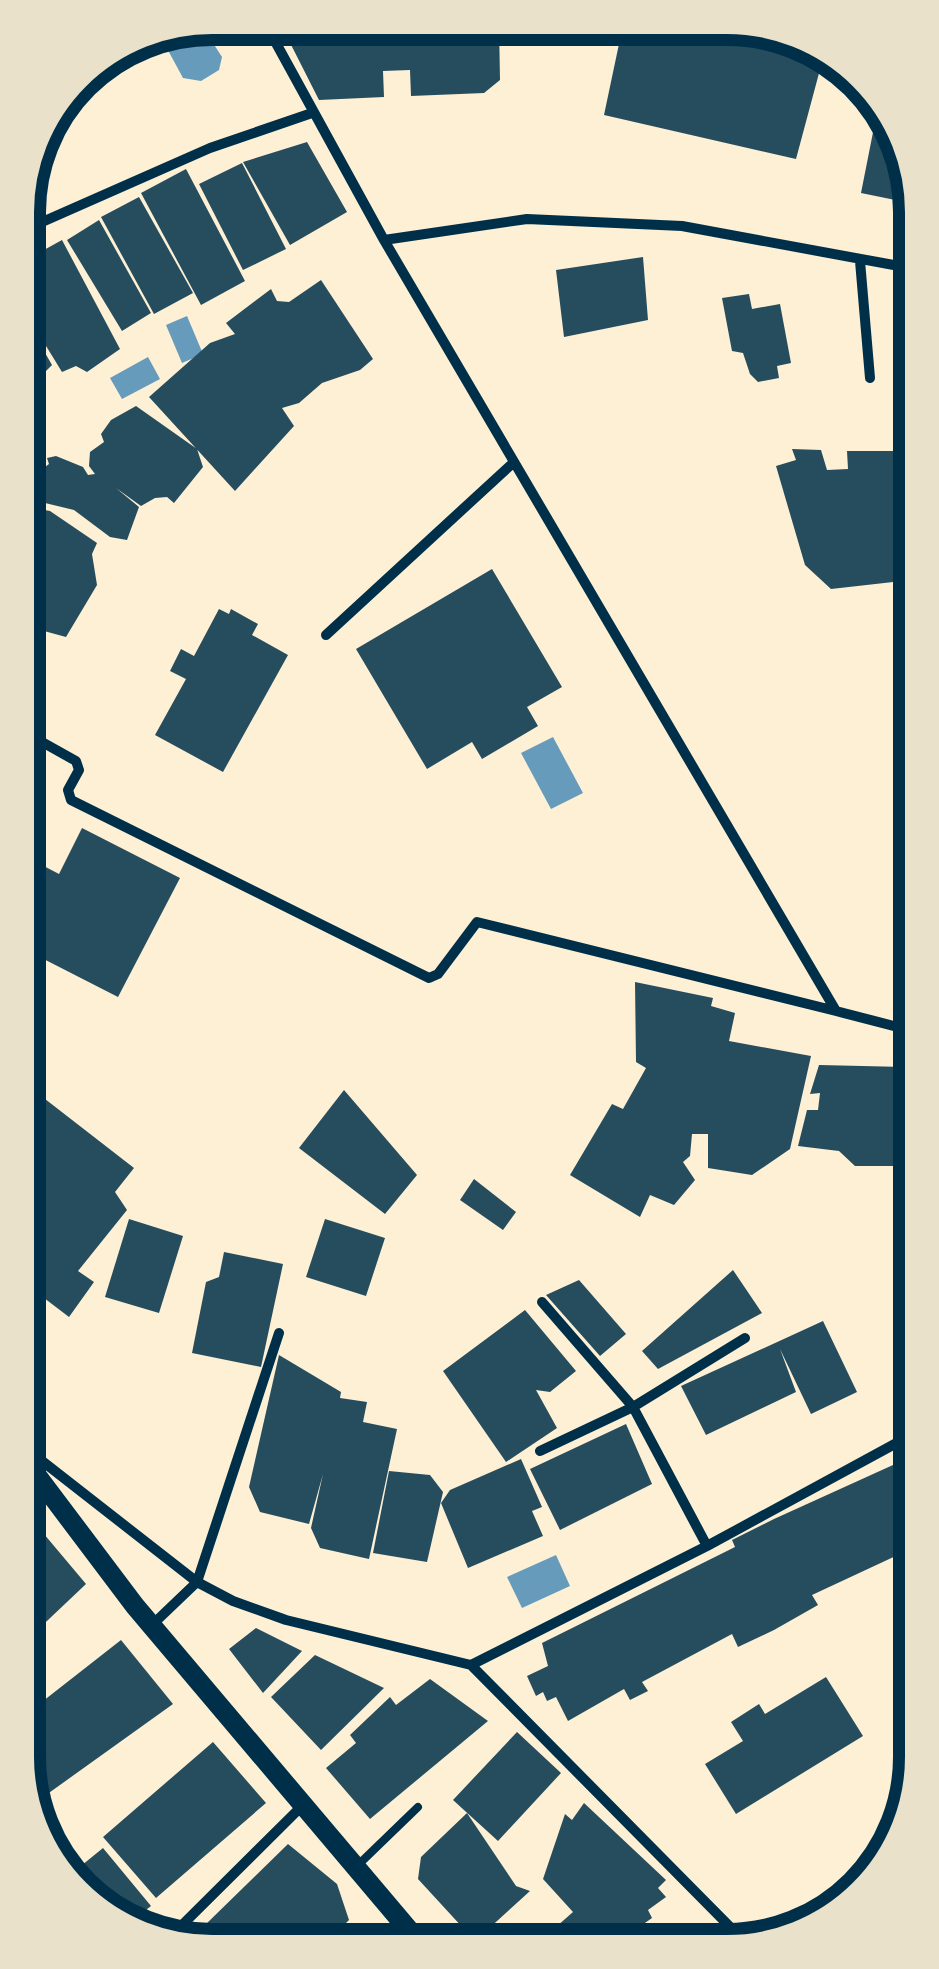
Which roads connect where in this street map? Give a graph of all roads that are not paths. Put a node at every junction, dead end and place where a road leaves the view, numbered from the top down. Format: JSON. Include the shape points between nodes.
{"nodes":[{"id":1,"x":275,"y":40,"type":"edge"},
{"id":2,"x":312,"y":112,"type":"junction"},
{"id":3,"x":40,"y":223,"type":"edge"},
{"id":4,"x":384,"y":240,"type":"junction"},
{"id":5,"x":860,"y":261,"type":"junction"},
{"id":6,"x":899,"y":266,"type":"edge"},
{"id":7,"x":870,"y":378,"type":"dead end"},
{"id":8,"x":514,"y":462,"type":"junction"},
{"id":9,"x":326,"y":635,"type":"dead end"},
{"id":10,"x":40,"y":741,"type":"edge"},
{"id":11,"x":836,"y":1010,"type":"junction"},
{"id":12,"x":899,"y":1027,"type":"edge"},
{"id":13,"x":542,"y":1302,"type":"dead end"},
{"id":14,"x":279,"y":1333,"type":"dead end"},
{"id":15,"x":744,"y":1338,"type":"dead end"},
{"id":16,"x":633,"y":1407,"type":"junction"},
{"id":17,"x":899,"y":1442,"type":"edge"},
{"id":18,"x":540,"y":1451,"type":"dead end"},
{"id":19,"x":40,"y":1459,"type":"edge"},
{"id":20,"x":40,"y":1480,"type":"edge"},
{"id":21,"x":707,"y":1546,"type":"junction"},
{"id":22,"x":197,"y":1582,"type":"junction"},
{"id":23,"x":151,"y":1626,"type":"junction"},
{"id":24,"x":471,"y":1665,"type":"junction"},
{"id":25,"x":305,"y":1803,"type":"junction"},
{"id":26,"x":418,"y":1807,"type":"dead end"},
{"id":27,"x":357,"y":1866,"type":"junction"},
{"id":28,"x":401,"y":1919,"type":"junction"},
{"id":29,"x":181,"y":1926,"type":"edge"},
{"id":30,"x":393,"y":1929,"type":"edge"},
{"id":31,"x":409,"y":1929,"type":"edge"},
{"id":32,"x":731,"y":1929,"type":"edge"}],
"edges":[{"from":1,"to":2,"type":"street"},
{"from":2,"to":3,"type":"street","via":[[210,148]]},
{"from":2,"to":4,"type":"street"},
{"from":4,"to":5,"type":"street","via":[[526,219],[682,226]]},
{"from":4,"to":8,"type":"street"},
{"from":5,"to":6,"type":"street"},
{"from":5,"to":7,"type":"street"},
{"from":8,"to":9,"type":"street"},
{"from":8,"to":11,"type":"street"},
{"from":10,"to":11,"type":"street","via":[[76,761],[71,800],[429,978],[477,922]]},
{"from":11,"to":12,"type":"street"},
{"from":13,"to":16,"type":"street"},
{"from":14,"to":22,"type":"street"},
{"from":15,"to":16,"type":"street"},
{"from":16,"to":18,"type":"street"},
{"from":16,"to":21,"type":"street"},
{"from":17,"to":21,"type":"street"},
{"from":19,"to":22,"type":"street"},
{"from":20,"to":23,"type":"main road"},
{"from":21,"to":24,"type":"street"},
{"from":22,"to":23,"type":"street"},
{"from":22,"to":24,"type":"street","via":[[286,1620]]},
{"from":23,"to":25,"type":"main road"},
{"from":24,"to":32,"type":"street"},
{"from":25,"to":27,"type":"main road"},
{"from":25,"to":29,"type":"street"},
{"from":26,"to":27,"type":"lane"},
{"from":27,"to":28,"type":"main road"},
{"from":28,"to":30,"type":"street"},
{"from":28,"to":31,"type":"main road"}]}
